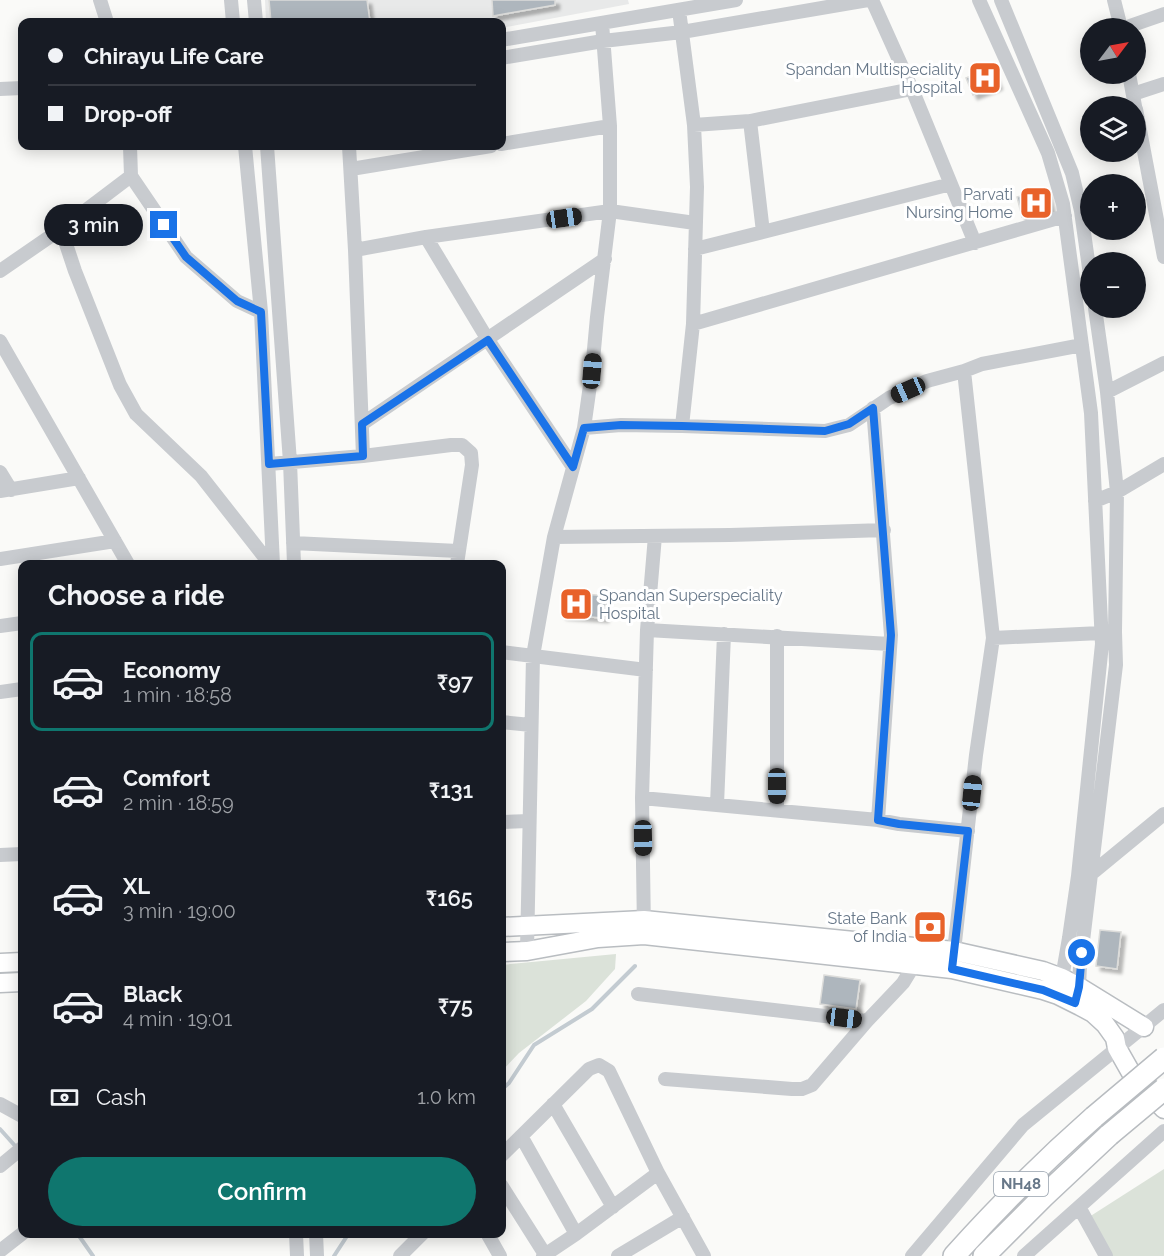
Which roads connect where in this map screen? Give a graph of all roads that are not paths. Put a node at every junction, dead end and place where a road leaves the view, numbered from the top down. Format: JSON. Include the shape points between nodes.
{"nodes":[{"id":1,"x":100,"y":0,"type":"edge"},
{"id":2,"x":231,"y":0,"type":"edge"},
{"id":3,"x":255,"y":0,"type":"edge"},
{"id":4,"x":736,"y":0,"type":"edge"},
{"id":5,"x":870,"y":0,"type":"edge"},
{"id":6,"x":979,"y":0,"type":"edge"},
{"id":7,"x":1001,"y":0,"type":"edge"},
{"id":8,"x":1114,"y":0,"type":"edge"},
{"id":9,"x":679,"y":10,"type":"junction"},
{"id":10,"x":1164,"y":14,"type":"edge"},
{"id":11,"x":106,"y":18,"type":"edge"},
{"id":12,"x":233,"y":18,"type":"edge"},
{"id":13,"x":256,"y":18,"type":"edge"},
{"id":14,"x":1119,"y":18,"type":"edge"},
{"id":15,"x":1146,"y":20,"type":"edge"},
{"id":16,"x":602,"y":23,"type":"junction"},
{"id":17,"x":682,"y":32,"type":"junction"},
{"id":18,"x":506,"y":39,"type":"edge"},
{"id":19,"x":603,"y":41,"type":"junction"},
{"id":20,"x":506,"y":57,"type":"edge"},
{"id":21,"x":1164,"y":84,"type":"edge"},
{"id":22,"x":18,"y":88,"type":"edge"},
{"id":23,"x":0,"y":89,"type":"edge"},
{"id":24,"x":912,"y":89,"type":"junction"},
{"id":25,"x":1145,"y":96,"type":"edge"},
{"id":26,"x":750,"y":121,"type":"junction"},
{"id":27,"x":694,"y":125,"type":"junction"},
{"id":28,"x":610,"y":126,"type":"junction"},
{"id":29,"x":506,"y":143,"type":"edge"},
{"id":30,"x":130,"y":150,"type":"edge"},
{"id":31,"x":245,"y":150,"type":"edge"},
{"id":32,"x":267,"y":150,"type":"edge"},
{"id":33,"x":349,"y":150,"type":"edge"},
{"id":34,"x":467,"y":150,"type":"edge"},
{"id":35,"x":1145,"y":162,"type":"edge"},
{"id":36,"x":351,"y":169,"type":"junction"},
{"id":37,"x":131,"y":176,"type":"junction"},
{"id":38,"x":951,"y":184,"type":"junction"},
{"id":39,"x":610,"y":211,"type":"junction"},
{"id":40,"x":1065,"y":216,"type":"junction"},
{"id":41,"x":695,"y":223,"type":"junction"},
{"id":42,"x":61,"y":229,"type":"junction"},
{"id":43,"x":763,"y":232,"type":"junction"},
{"id":44,"x":426,"y":237,"type":"junction"},
{"id":45,"x":975,"y":243,"type":"junction"},
{"id":46,"x":694,"y":249,"type":"junction"},
{"id":47,"x":355,"y":250,"type":"junction"},
{"id":48,"x":1087,"y":252,"type":"edge"},
{"id":49,"x":1164,"y":257,"type":"edge"},
{"id":50,"x":605,"y":259,"type":"junction"},
{"id":51,"x":2,"y":266,"type":"edge"},
{"id":52,"x":261,"y":312,"type":"junction"},
{"id":53,"x":1096,"y":318,"type":"edge"},
{"id":54,"x":693,"y":324,"type":"junction"},
{"id":55,"x":488,"y":340,"type":"junction"},
{"id":56,"x":0,"y":341,"type":"edge"},
{"id":57,"x":1082,"y":345,"type":"junction"},
{"id":58,"x":1164,"y":363,"type":"edge"},
{"id":59,"x":964,"y":371,"type":"junction"},
{"id":60,"x":1107,"y":392,"type":"junction"},
{"id":61,"x":873,"y":408,"type":"junction"},
{"id":62,"x":362,"y":424,"type":"junction"},
{"id":63,"x":682,"y":426,"type":"junction"},
{"id":64,"x":584,"y":428,"type":"junction"},
{"id":65,"x":363,"y":456,"type":"junction"},
{"id":66,"x":290,"y":462,"type":"junction"},
{"id":67,"x":269,"y":464,"type":"junction"},
{"id":68,"x":1164,"y":464,"type":"edge"},
{"id":69,"x":573,"y":467,"type":"junction"},
{"id":70,"x":0,"y":472,"type":"edge"},
{"id":71,"x":79,"y":478,"type":"junction"},
{"id":72,"x":6,"y":490,"type":"edge"},
{"id":73,"x":1117,"y":492,"type":"junction"},
{"id":74,"x":1095,"y":501,"type":"junction"},
{"id":75,"x":884,"y":530,"type":"junction"},
{"id":76,"x":655,"y":536,"type":"junction"},
{"id":77,"x":554,"y":537,"type":"junction"},
{"id":78,"x":115,"y":541,"type":"junction"},
{"id":79,"x":292,"y":543,"type":"junction"},
{"id":80,"x":458,"y":557,"type":"edge"},
{"id":81,"x":0,"y":559,"type":"edge"},
{"id":82,"x":126,"y":560,"type":"edge"},
{"id":83,"x":269,"y":560,"type":"edge"},
{"id":84,"x":272,"y":560,"type":"edge"},
{"id":85,"x":294,"y":560,"type":"edge"},
{"id":86,"x":18,"y":624,"type":"edge"},
{"id":87,"x":0,"y":626,"type":"edge"},
{"id":88,"x":647,"y":630,"type":"junction"},
{"id":89,"x":1101,"y":633,"type":"junction"},
{"id":90,"x":724,"y":634,"type":"junction"},
{"id":91,"x":777,"y":636,"type":"junction"},
{"id":92,"x":993,"y":638,"type":"junction"},
{"id":93,"x":891,"y":644,"type":"junction"},
{"id":94,"x":506,"y":653,"type":"edge"},
{"id":95,"x":533,"y":656,"type":"junction"},
{"id":96,"x":646,"y":670,"type":"junction"},
{"id":97,"x":18,"y":690,"type":"edge"},
{"id":98,"x":0,"y":692,"type":"edge"},
{"id":99,"x":506,"y":722,"type":"edge"},
{"id":100,"x":531,"y":725,"type":"junction"},
{"id":101,"x":642,"y":798,"type":"junction"},
{"id":102,"x":717,"y":805,"type":"junction"},
{"id":103,"x":777,"y":810,"type":"junction"},
{"id":104,"x":1164,"y":814,"type":"edge"},
{"id":105,"x":529,"y":820,"type":"junction"},
{"id":106,"x":878,"y":820,"type":"junction"},
{"id":107,"x":506,"y":822,"type":"edge"},
{"id":108,"x":968,"y":831,"type":"junction"},
{"id":109,"x":18,"y":854,"type":"edge"},
{"id":110,"x":0,"y":855,"type":"edge"},
{"id":111,"x":1091,"y":874,"type":"junction"},
{"id":112,"x":527,"y":925,"type":"junction"},
{"id":113,"x":506,"y":927,"type":"edge"},
{"id":114,"x":644,"y":928,"type":"junction"},
{"id":115,"x":527,"y":951,"type":"junction"},
{"id":116,"x":506,"y":952,"type":"edge"},
{"id":117,"x":953,"y":960,"type":"junction"},
{"id":118,"x":18,"y":962,"type":"edge"},
{"id":119,"x":0,"y":963,"type":"edge"},
{"id":120,"x":914,"y":965,"type":"junction"},
{"id":121,"x":18,"y":982,"type":"edge"},
{"id":122,"x":0,"y":983,"type":"edge"},
{"id":123,"x":1060,"y":987,"type":"junction"},
{"id":124,"x":638,"y":994,"type":"dead end"},
{"id":125,"x":1077,"y":995,"type":"junction"},
{"id":126,"x":1164,"y":1010,"type":"edge"},
{"id":127,"x":867,"y":1021,"type":"junction"},
{"id":128,"x":1144,"y":1027,"type":"junction"},
{"id":129,"x":1117,"y":1048,"type":"junction"},
{"id":130,"x":1164,"y":1058,"type":"edge"},
{"id":131,"x":665,"y":1079,"type":"dead end"},
{"id":132,"x":1164,"y":1089,"type":"edge"},
{"id":133,"x":0,"y":1104,"type":"edge"},
{"id":134,"x":553,"y":1104,"type":"junction"},
{"id":135,"x":1164,"y":1109,"type":"edge"},
{"id":136,"x":18,"y":1114,"type":"edge"},
{"id":137,"x":1164,"y":1131,"type":"edge"},
{"id":138,"x":521,"y":1136,"type":"junction"},
{"id":139,"x":18,"y":1151,"type":"edge"},
{"id":140,"x":506,"y":1151,"type":"edge"},
{"id":141,"x":0,"y":1166,"type":"edge"},
{"id":142,"x":658,"y":1173,"type":"junction"},
{"id":143,"x":506,"y":1193,"type":"edge"},
{"id":144,"x":613,"y":1207,"type":"junction"},
{"id":145,"x":1079,"y":1207,"type":"junction"},
{"id":146,"x":683,"y":1217,"type":"junction"},
{"id":147,"x":576,"y":1234,"type":"junction"},
{"id":148,"x":18,"y":1237,"type":"edge"},
{"id":149,"x":296,"y":1238,"type":"edge"},
{"id":150,"x":316,"y":1238,"type":"edge"},
{"id":151,"x":418,"y":1238,"type":"edge"},
{"id":152,"x":491,"y":1238,"type":"edge"},
{"id":153,"x":640,"y":1243,"type":"junction"},
{"id":154,"x":0,"y":1251,"type":"edge"},
{"id":155,"x":297,"y":1256,"type":"edge"},
{"id":156,"x":317,"y":1256,"type":"edge"},
{"id":157,"x":400,"y":1256,"type":"edge"},
{"id":158,"x":500,"y":1256,"type":"edge"},
{"id":159,"x":544,"y":1256,"type":"edge"},
{"id":160,"x":618,"y":1256,"type":"edge"},
{"id":161,"x":648,"y":1256,"type":"edge"},
{"id":162,"x":704,"y":1256,"type":"edge"},
{"id":163,"x":912,"y":1256,"type":"edge"},
{"id":164,"x":954,"y":1256,"type":"edge"},
{"id":165,"x":984,"y":1256,"type":"edge"},
{"id":166,"x":1024,"y":1256,"type":"edge"},
{"id":167,"x":1107,"y":1256,"type":"edge"}],
"edges":[{"from":1,"to":11,"type":"street"},
{"from":2,"to":12,"type":"street"},
{"from":3,"to":13,"type":"street"},
{"from":4,"to":9,"type":"street"},
{"from":5,"to":17,"type":"street"},
{"from":5,"to":24,"type":"street"},
{"from":6,"to":40,"type":"street","via":[[1048,153]]},
{"from":7,"to":48,"type":"street","via":[[1072,173]]},
{"from":8,"to":14,"type":"street"},
{"from":9,"to":16,"type":"street"},
{"from":9,"to":17,"type":"street"},
{"from":10,"to":15,"type":"street"},
{"from":16,"to":18,"type":"street"},
{"from":16,"to":19,"type":"street"},
{"from":17,"to":19,"type":"street"},
{"from":17,"to":27,"type":"street"},
{"from":19,"to":20,"type":"street"},
{"from":19,"to":28,"type":"street"},
{"from":21,"to":25,"type":"street"},
{"from":22,"to":23,"type":"street"},
{"from":24,"to":26,"type":"street"},
{"from":24,"to":38,"type":"street"},
{"from":26,"to":27,"type":"street"},
{"from":26,"to":43,"type":"street"},
{"from":27,"to":41,"type":"street"},
{"from":28,"to":29,"type":"street"},
{"from":28,"to":39,"type":"street"},
{"from":30,"to":37,"type":"street"},
{"from":31,"to":52,"type":"street"},
{"from":32,"to":66,"type":"street"},
{"from":33,"to":36,"type":"street"},
{"from":34,"to":36,"type":"street"},
{"from":35,"to":49,"type":"street"},
{"from":36,"to":47,"type":"street"},
{"from":37,"to":42,"type":"street"},
{"from":37,"to":52,"type":"street","via":[[186,257],[237,301]]},
{"from":38,"to":43,"type":"street"},
{"from":38,"to":45,"type":"street"},
{"from":39,"to":41,"type":"street"},
{"from":39,"to":44,"type":"street"},
{"from":39,"to":50,"type":"street"},
{"from":40,"to":45,"type":"street"},
{"from":40,"to":57,"type":"street"},
{"from":41,"to":46,"type":"street"},
{"from":42,"to":51,"type":"street"},
{"from":42,"to":83,"type":"street","via":[[120,385],[136,414],[201,476]]},
{"from":43,"to":46,"type":"street"},
{"from":44,"to":47,"type":"street"},
{"from":44,"to":55,"type":"street"},
{"from":45,"to":54,"type":"street"},
{"from":46,"to":54,"type":"street"},
{"from":47,"to":62,"type":"street"},
{"from":50,"to":55,"type":"street"},
{"from":50,"to":64,"type":"street"},
{"from":52,"to":67,"type":"street"},
{"from":53,"to":60,"type":"street"},
{"from":54,"to":63,"type":"street"},
{"from":55,"to":62,"type":"street"},
{"from":55,"to":69,"type":"street"},
{"from":56,"to":71,"type":"street"},
{"from":57,"to":59,"type":"street"},
{"from":57,"to":74,"type":"street","via":[[1091,413]]},
{"from":58,"to":60,"type":"street"},
{"from":59,"to":61,"type":"street","via":[[927,381]]},
{"from":59,"to":92,"type":"street"},
{"from":60,"to":73,"type":"street"},
{"from":61,"to":63,"type":"street","via":[[849,424],[825,431]]},
{"from":61,"to":75,"type":"street"},
{"from":62,"to":65,"type":"street"},
{"from":63,"to":64,"type":"street"},
{"from":64,"to":69,"type":"street"},
{"from":65,"to":66,"type":"street"},
{"from":65,"to":80,"type":"street","via":[[451,445],[462,445],[471,453]]},
{"from":66,"to":67,"type":"street"},
{"from":66,"to":79,"type":"street"},
{"from":67,"to":84,"type":"street"},
{"from":68,"to":73,"type":"street"},
{"from":69,"to":77,"type":"street"},
{"from":70,"to":72,"type":"street"},
{"from":71,"to":72,"type":"street"},
{"from":71,"to":78,"type":"street"},
{"from":73,"to":74,"type":"street"},
{"from":73,"to":111,"type":"street","via":[[1116,665]]},
{"from":74,"to":89,"type":"street"},
{"from":75,"to":76,"type":"street"},
{"from":75,"to":93,"type":"street"},
{"from":76,"to":77,"type":"street"},
{"from":76,"to":88,"type":"street"},
{"from":77,"to":95,"type":"street"},
{"from":78,"to":81,"type":"street"},
{"from":78,"to":82,"type":"street"},
{"from":79,"to":80,"type":"street"},
{"from":79,"to":85,"type":"street"},
{"from":86,"to":87,"type":"street"},
{"from":88,"to":90,"type":"street"},
{"from":88,"to":96,"type":"street"},
{"from":89,"to":92,"type":"street"},
{"from":89,"to":123,"type":"street","via":[[1078,876]]},
{"from":90,"to":91,"type":"street"},
{"from":90,"to":102,"type":"street"},
{"from":91,"to":93,"type":"street"},
{"from":91,"to":103,"type":"street"},
{"from":92,"to":108,"type":"street"},
{"from":93,"to":106,"type":"street"},
{"from":94,"to":95,"type":"street"},
{"from":95,"to":96,"type":"street"},
{"from":95,"to":100,"type":"street"},
{"from":96,"to":101,"type":"street"},
{"from":97,"to":98,"type":"street"},
{"from":99,"to":100,"type":"street"},
{"from":100,"to":105,"type":"street"},
{"from":101,"to":102,"type":"street"},
{"from":101,"to":114,"type":"street"},
{"from":102,"to":103,"type":"street"},
{"from":103,"to":106,"type":"street"},
{"from":104,"to":111,"type":"street"},
{"from":105,"to":107,"type":"street"},
{"from":105,"to":112,"type":"street"},
{"from":106,"to":108,"type":"street"},
{"from":108,"to":117,"type":"street"},
{"from":109,"to":110,"type":"street"},
{"from":111,"to":125,"type":"street"},
{"from":112,"to":113,"type":"main road"},
{"from":112,"to":114,"type":"main road"},
{"from":112,"to":115,"type":"street"},
{"from":114,"to":115,"type":"main road"},
{"from":114,"to":117,"type":"main road"},
{"from":114,"to":120,"type":"main road"},
{"from":115,"to":116,"type":"main road"},
{"from":117,"to":120,"type":"main road"},
{"from":117,"to":123,"type":"main road","via":[[1043,971]]},
{"from":118,"to":119,"type":"main road"},
{"from":120,"to":127,"type":"street"},
{"from":121,"to":122,"type":"main road"},
{"from":123,"to":125,"type":"main road"},
{"from":124,"to":127,"type":"street"},
{"from":125,"to":128,"type":"main road"},
{"from":125,"to":129,"type":"main road","via":[[1105,1024]]},
{"from":126,"to":128,"type":"street"},
{"from":127,"to":131,"type":"street","via":[[812,1085],[802,1089]]},
{"from":128,"to":129,"type":"street"},
{"from":129,"to":135,"type":"main road","via":[[1134,1078]]},
{"from":129,"to":163,"type":"street","via":[[1023,1125]]},
{"from":130,"to":164,"type":"highway","number":"NH48","bridge":true,"via":[[1042,1163]]},
{"from":132,"to":165,"type":"highway","number":"NH48","bridge":true},
{"from":133,"to":136,"type":"street"},
{"from":134,"to":138,"type":"street"},
{"from":134,"to":142,"type":"street","via":[[589,1069],[604,1067]]},
{"from":134,"to":144,"type":"street"},
{"from":137,"to":145,"type":"street"},
{"from":138,"to":140,"type":"street"},
{"from":138,"to":147,"type":"street"},
{"from":139,"to":141,"type":"street"},
{"from":142,"to":144,"type":"street"},
{"from":142,"to":146,"type":"street"},
{"from":143,"to":159,"type":"street"},
{"from":144,"to":147,"type":"street"},
{"from":145,"to":166,"type":"street"},
{"from":145,"to":167,"type":"street"},
{"from":146,"to":153,"type":"street"},
{"from":146,"to":162,"type":"street"},
{"from":147,"to":159,"type":"street"},
{"from":148,"to":154,"type":"street"},
{"from":149,"to":155,"type":"street"},
{"from":150,"to":156,"type":"street"},
{"from":151,"to":157,"type":"street"},
{"from":152,"to":158,"type":"street"},
{"from":153,"to":160,"type":"street"},
{"from":153,"to":161,"type":"street"}]}
